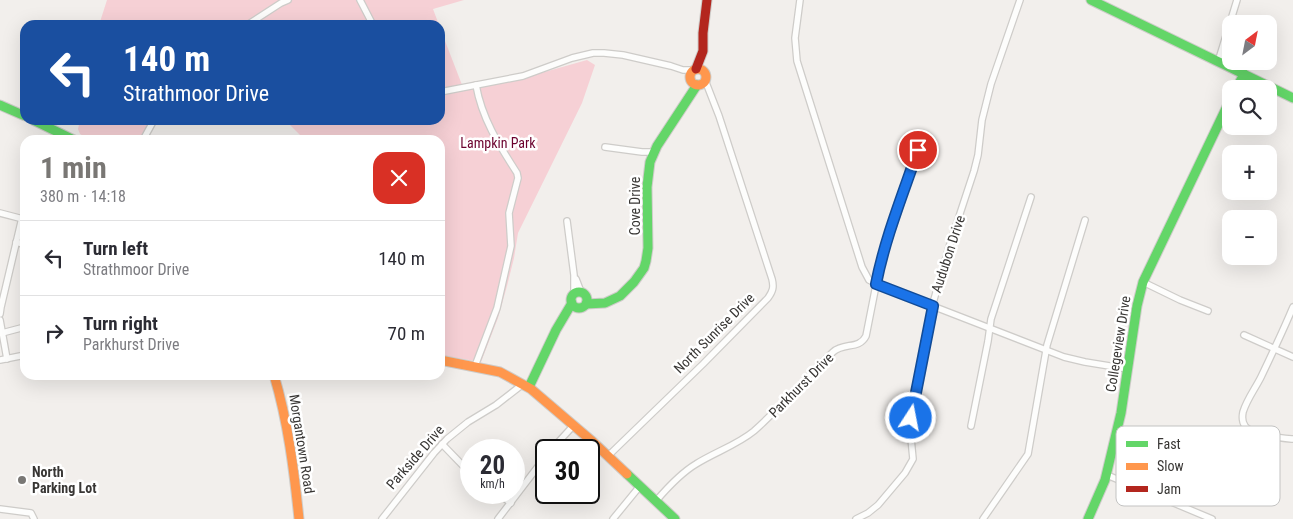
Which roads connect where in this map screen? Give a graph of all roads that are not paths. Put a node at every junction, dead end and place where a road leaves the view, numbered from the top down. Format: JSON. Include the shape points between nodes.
{"nodes":[{"id":1,"x":288,"y":0,"type":"edge"},
{"id":2,"x":360,"y":0,"type":"edge"},
{"id":3,"x":707,"y":0,"type":"edge"},
{"id":4,"x":800,"y":0,"type":"edge"},
{"id":5,"x":1020,"y":0,"type":"edge"},
{"id":6,"x":1090,"y":0,"type":"edge"},
{"id":7,"x":1236,"y":0,"type":"edge"},
{"id":8,"x":255,"y":20,"type":"edge"},
{"id":9,"x":370,"y":20,"type":"edge"},
{"id":10,"x":1218,"y":62,"type":"junction"},
{"id":11,"x":1244,"y":74,"type":"junction"},
{"id":12,"x":695,"y":76,"type":"junction"},
{"id":13,"x":1241,"y":80,"type":"edge"},
{"id":14,"x":476,"y":85,"type":"junction"},
{"id":15,"x":445,"y":91,"type":"edge"},
{"id":16,"x":1293,"y":98,"type":"edge"},
{"id":17,"x":0,"y":105,"type":"edge"},
{"id":18,"x":20,"y":114,"type":"edge"},
{"id":19,"x":1222,"y":117,"type":"edge"},
{"id":20,"x":43,"y":125,"type":"edge"},
{"id":21,"x":64,"y":135,"type":"edge"},
{"id":22,"x":605,"y":147,"type":"dead end"},
{"id":23,"x":918,"y":150,"type":"dead end"},
{"id":24,"x":654,"y":152,"type":"junction"},
{"id":25,"x":1030,"y":197,"type":"dead end"},
{"id":26,"x":0,"y":213,"type":"edge"},
{"id":27,"x":20,"y":218,"type":"edge"},
{"id":28,"x":1085,"y":220,"type":"dead end"},
{"id":29,"x":567,"y":221,"type":"dead end"},
{"id":30,"x":20,"y":229,"type":"edge"},
{"id":31,"x":16,"y":242,"type":"junction"},
{"id":32,"x":20,"y":243,"type":"edge"},
{"id":33,"x":1143,"y":282,"type":"junction"},
{"id":34,"x":876,"y":284,"type":"junction"},
{"id":35,"x":579,"y":299,"type":"junction"},
{"id":36,"x":933,"y":306,"type":"junction"},
{"id":37,"x":1293,"y":307,"type":"edge"},
{"id":38,"x":1208,"y":311,"type":"dead end"},
{"id":39,"x":0,"y":314,"type":"edge"},
{"id":40,"x":0,"y":320,"type":"edge"},
{"id":41,"x":20,"y":328,"type":"edge"},
{"id":42,"x":989,"y":329,"type":"junction"},
{"id":43,"x":2,"y":333,"type":"junction"},
{"id":44,"x":1244,"y":335,"type":"dead end"},
{"id":45,"x":1274,"y":348,"type":"junction"},
{"id":46,"x":1046,"y":350,"type":"junction"},
{"id":47,"x":20,"y":356,"type":"edge"},
{"id":48,"x":1293,"y":357,"type":"edge"},
{"id":49,"x":7,"y":359,"type":"junction"},
{"id":50,"x":0,"y":360,"type":"edge"},
{"id":51,"x":445,"y":361,"type":"edge"},
{"id":52,"x":475,"y":366,"type":"junction"},
{"id":53,"x":1128,"y":369,"type":"junction"},
{"id":54,"x":276,"y":380,"type":"edge"},
{"id":55,"x":526,"y":385,"type":"junction"},
{"id":56,"x":574,"y":425,"type":"junction"},
{"id":57,"x":972,"y":426,"type":"dead end"},
{"id":58,"x":1118,"y":426,"type":"edge"},
{"id":59,"x":1246,"y":426,"type":"edge"},
{"id":60,"x":1116,"y":436,"type":"edge"},
{"id":61,"x":1280,"y":437,"type":"edge"},
{"id":62,"x":561,"y":439,"type":"edge"},
{"id":63,"x":1293,"y":439,"type":"edge"},
{"id":64,"x":442,"y":444,"type":"junction"},
{"id":65,"x":608,"y":456,"type":"junction"},
{"id":66,"x":460,"y":463,"type":"edge"},
{"id":67,"x":535,"y":471,"type":"edge"},
{"id":68,"x":1107,"y":475,"type":"junction"},
{"id":69,"x":1116,"y":479,"type":"edge"},
{"id":70,"x":525,"y":484,"type":"edge"},
{"id":71,"x":640,"y":486,"type":"junction"},
{"id":72,"x":656,"y":501,"type":"junction"},
{"id":73,"x":510,"y":504,"type":"edge"},
{"id":74,"x":1181,"y":506,"type":"edge"},
{"id":75,"x":0,"y":509,"type":"edge"},
{"id":76,"x":34,"y":519,"type":"edge"},
{"id":77,"x":299,"y":519,"type":"edge"},
{"id":78,"x":382,"y":519,"type":"edge"},
{"id":79,"x":498,"y":519,"type":"edge"},
{"id":80,"x":613,"y":519,"type":"edge"},
{"id":81,"x":675,"y":519,"type":"edge"},
{"id":82,"x":856,"y":519,"type":"edge"},
{"id":83,"x":983,"y":519,"type":"edge"},
{"id":84,"x":1088,"y":519,"type":"edge"},
{"id":85,"x":1212,"y":519,"type":"edge"}],
"edges":[{"from":1,"to":8,"type":"street"},
{"from":2,"to":9,"type":"street"},
{"from":3,"to":12,"type":"street","via":[[702,56]]},
{"from":4,"to":34,"type":"street","via":[[795,38],[797,61],[862,267],[868,279]]},
{"from":5,"to":36,"type":"street","name":"Audubon Drive","via":[[991,84],[974,171]]},
{"from":6,"to":10,"type":"street"},
{"from":7,"to":10,"type":"street"},
{"from":10,"to":11,"type":"street"},
{"from":11,"to":13,"type":"street"},
{"from":11,"to":16,"type":"street"},
{"from":12,"to":14,"type":"street","name":"North Sunrise Drive","via":[[678,67],[590,53],[523,76]]},
{"from":12,"to":24,"type":"street","name":"Cove Drive","via":[[690,94]]},
{"from":12,"to":65,"type":"street","name":"North Sunrise Drive","via":[[709,91],[719,116],[772,279],[773,291]]},
{"from":14,"to":15,"type":"street","name":"North Sunrise Drive"},
{"from":14,"to":52,"type":"street","via":[[479,101],[495,138],[518,178],[509,213],[511,246],[497,308]]},
{"from":17,"to":18,"type":"street"},
{"from":19,"to":33,"type":"street","name":"Collegeview Drive"},
{"from":20,"to":21,"type":"street"},
{"from":22,"to":24,"type":"street"},
{"from":23,"to":34,"type":"street","name":"Parkhurst Drive"},
{"from":24,"to":35,"type":"street","name":"Cove Drive","via":[[648,175],[645,266],[620,297],[600,303]]},
{"from":25,"to":42,"type":"street"},
{"from":26,"to":27,"type":"street"},
{"from":28,"to":46,"type":"street"},
{"from":29,"to":35,"type":"street"},
{"from":30,"to":31,"type":"street"},
{"from":31,"to":32,"type":"street"},
{"from":31,"to":39,"type":"street"},
{"from":33,"to":38,"type":"street"},
{"from":33,"to":53,"type":"street","name":"Collegeview Drive"},
{"from":34,"to":36,"type":"street"},
{"from":34,"to":72,"type":"street","name":"Parkhurst Drive","via":[[862,342],[838,348],[754,431],[691,468]]},
{"from":35,"to":55,"type":"street","name":"Parkside Drive","via":[[564,317]]},
{"from":36,"to":42,"type":"street"},
{"from":36,"to":82,"type":"street","name":"Audubon Drive","via":[[910,428],[911,463],[873,509]]},
{"from":37,"to":45,"type":"street"},
{"from":40,"to":43,"type":"street"},
{"from":41,"to":43,"type":"street"},
{"from":42,"to":46,"type":"street"},
{"from":42,"to":57,"type":"street"},
{"from":43,"to":49,"type":"street"},
{"from":44,"to":45,"type":"street"},
{"from":45,"to":48,"type":"street"},
{"from":45,"to":59,"type":"street","via":[[1242,416]]},
{"from":46,"to":53,"type":"street","via":[[1072,359]]},
{"from":46,"to":83,"type":"street","via":[[1028,454]]},
{"from":47,"to":49,"type":"street"},
{"from":49,"to":50,"type":"street"},
{"from":51,"to":52,"type":"street"},
{"from":52,"to":55,"type":"street","via":[[500,372]]},
{"from":53,"to":58,"type":"street","name":"Collegeview Drive"},
{"from":54,"to":77,"type":"street","name":"Morgantown Road","via":[[289,435]]},
{"from":55,"to":56,"type":"street"},
{"from":55,"to":64,"type":"street","name":"Parkside Drive"},
{"from":56,"to":62,"type":"street"},
{"from":56,"to":65,"type":"street"},
{"from":60,"to":68,"type":"street","name":"Collegeview Drive"},
{"from":61,"to":63,"type":"street"},
{"from":64,"to":66,"type":"street"},
{"from":64,"to":78,"type":"street","name":"Parkside Drive"},
{"from":65,"to":71,"type":"street"},
{"from":67,"to":70,"type":"street"},
{"from":68,"to":69,"type":"street"},
{"from":68,"to":84,"type":"street","name":"Collegeview Drive"},
{"from":71,"to":72,"type":"street"},
{"from":71,"to":80,"type":"street"},
{"from":72,"to":81,"type":"street"},
{"from":73,"to":79,"type":"street"},
{"from":74,"to":85,"type":"street"},
{"from":75,"to":76,"type":"street","via":[[31,513]]}]}
